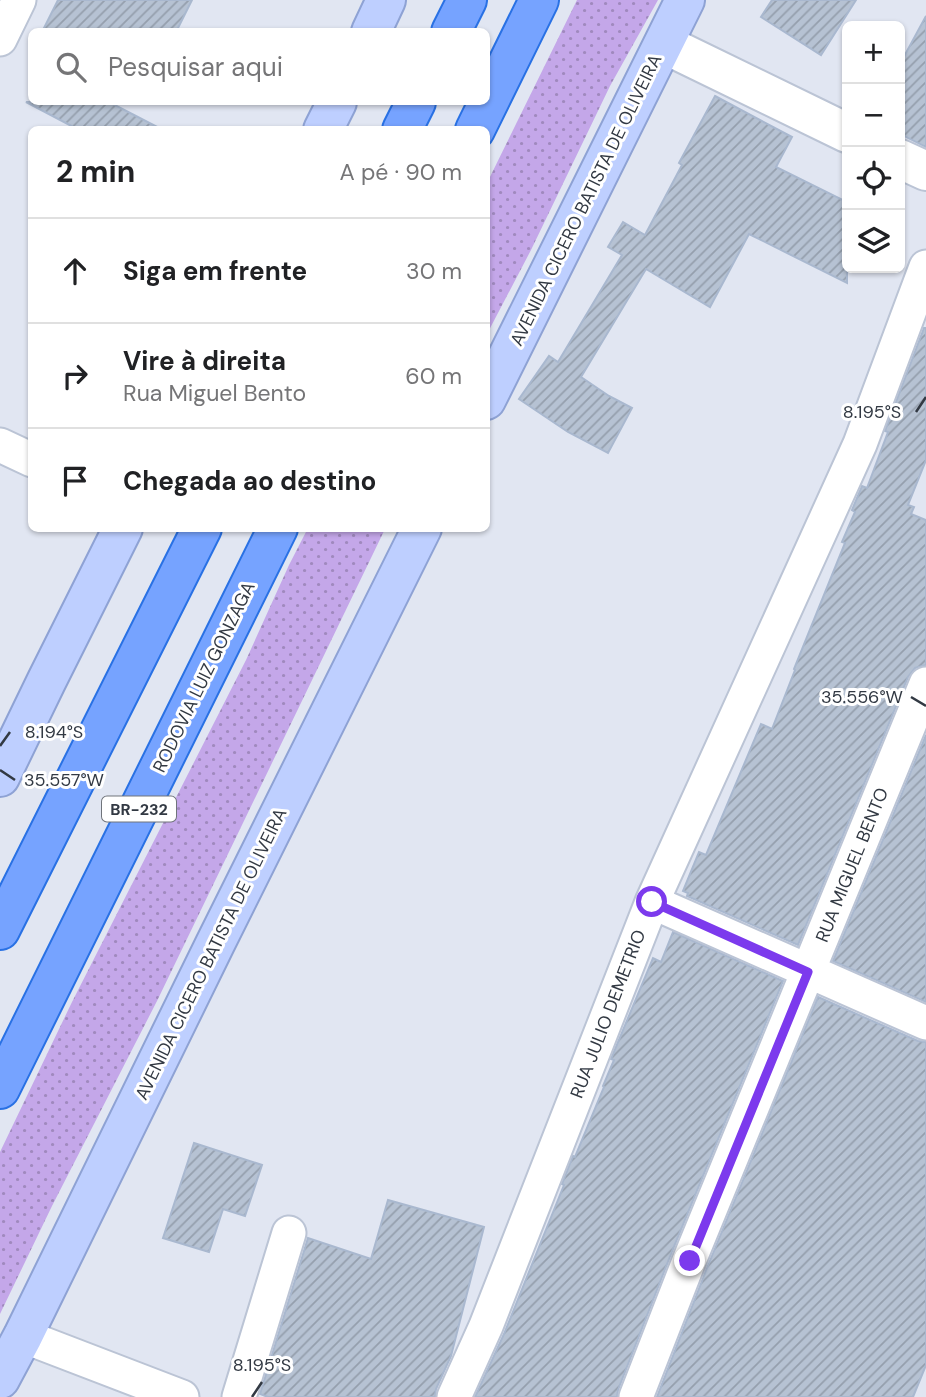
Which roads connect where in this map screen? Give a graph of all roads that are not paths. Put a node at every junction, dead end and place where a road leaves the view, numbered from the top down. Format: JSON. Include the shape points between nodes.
{"nodes":[{"id":1,"x":19,"y":0,"type":"edge"},
{"id":2,"x":386,"y":0,"type":"edge"},
{"id":3,"x":467,"y":0,"type":"edge"},
{"id":4,"x":539,"y":0,"type":"edge"},
{"id":5,"x":685,"y":0,"type":"edge"},
{"id":6,"x":373,"y":28,"type":"edge"},
{"id":7,"x":453,"y":28,"type":"edge"},
{"id":8,"x":0,"y":39,"type":"edge"},
{"id":9,"x":664,"y":44,"type":"junction"},
{"id":10,"x":490,"y":100,"type":"edge"},
{"id":11,"x":336,"y":105,"type":"edge"},
{"id":12,"x":414,"y":105,"type":"edge"},
{"id":13,"x":487,"y":105,"type":"edge"},
{"id":14,"x":325,"y":126,"type":"edge"},
{"id":15,"x":404,"y":126,"type":"edge"},
{"id":16,"x":477,"y":126,"type":"edge"},
{"id":17,"x":842,"y":131,"type":"edge"},
{"id":18,"x":905,"y":161,"type":"edge"},
{"id":19,"x":926,"y":171,"type":"edge"},
{"id":20,"x":926,"y":267,"type":"edge"},
{"id":21,"x":490,"y":392,"type":"edge"},
{"id":22,"x":0,"y":444,"type":"edge"},
{"id":23,"x":28,"y":458,"type":"edge"},
{"id":24,"x":121,"y":532,"type":"edge"},
{"id":25,"x":200,"y":532,"type":"edge"},
{"id":26,"x":276,"y":532,"type":"edge"},
{"id":27,"x":420,"y":532,"type":"edge"},
{"id":28,"x":926,"y":684,"type":"edge"},
{"id":29,"x":0,"y":777,"type":"edge"},
{"id":30,"x":652,"y":902,"type":"junction"},
{"id":31,"x":0,"y":930,"type":"edge"},
{"id":32,"x":808,"y":972,"type":"junction"},
{"id":33,"x":926,"y":1023,"type":"edge"},
{"id":34,"x":0,"y":1088,"type":"edge"},
{"id":35,"x":289,"y":1233,"type":"dead end"},
{"id":36,"x":23,"y":1336,"type":"junction"},
{"id":37,"x":0,"y":1379,"type":"edge"},
{"id":38,"x":182,"y":1397,"type":"edge"},
{"id":39,"x":239,"y":1397,"type":"edge"},
{"id":40,"x":454,"y":1397,"type":"edge"},
{"id":41,"x":636,"y":1397,"type":"edge"}],
"edges":[{"from":1,"to":8,"type":"street"},
{"from":2,"to":6,"type":"main road"},
{"from":3,"to":7,"type":"highway"},
{"from":4,"to":10,"type":"highway"},
{"from":5,"to":9,"type":"main road","name":"AVENIDA CICERO BATISTA DE OLIVEIRA"},
{"from":9,"to":17,"type":"street"},
{"from":9,"to":21,"type":"main road","name":"AVENIDA CICERO BATISTA DE OLIVEIRA"},
{"from":11,"to":14,"type":"main road"},
{"from":12,"to":15,"type":"highway"},
{"from":13,"to":16,"type":"highway"},
{"from":18,"to":19,"type":"street"},
{"from":20,"to":30,"type":"street","name":"RUA JULIO DEMETRIO","via":[[860,444]]},
{"from":22,"to":23,"type":"street"},
{"from":24,"to":29,"type":"main road"},
{"from":25,"to":31,"type":"highway"},
{"from":26,"to":34,"type":"highway","name":"RODOVIA LUIZ GONZAGA","number":"BR-232"},
{"from":27,"to":36,"type":"main road","name":"AVENIDA CICERO BATISTA DE OLIVEIRA"},
{"from":28,"to":32,"type":"street","name":"RUA MIGUEL BENTO"},
{"from":30,"to":32,"type":"street"},
{"from":30,"to":40,"type":"street","name":"RUA JULIO DEMETRIO"},
{"from":32,"to":33,"type":"street"},
{"from":32,"to":41,"type":"street","name":"RUA MIGUEL BENTO"},
{"from":35,"to":39,"type":"street"},
{"from":36,"to":37,"type":"main road","name":"AVENIDA CICERO BATISTA DE OLIVEIRA"},
{"from":36,"to":38,"type":"street"}]}
